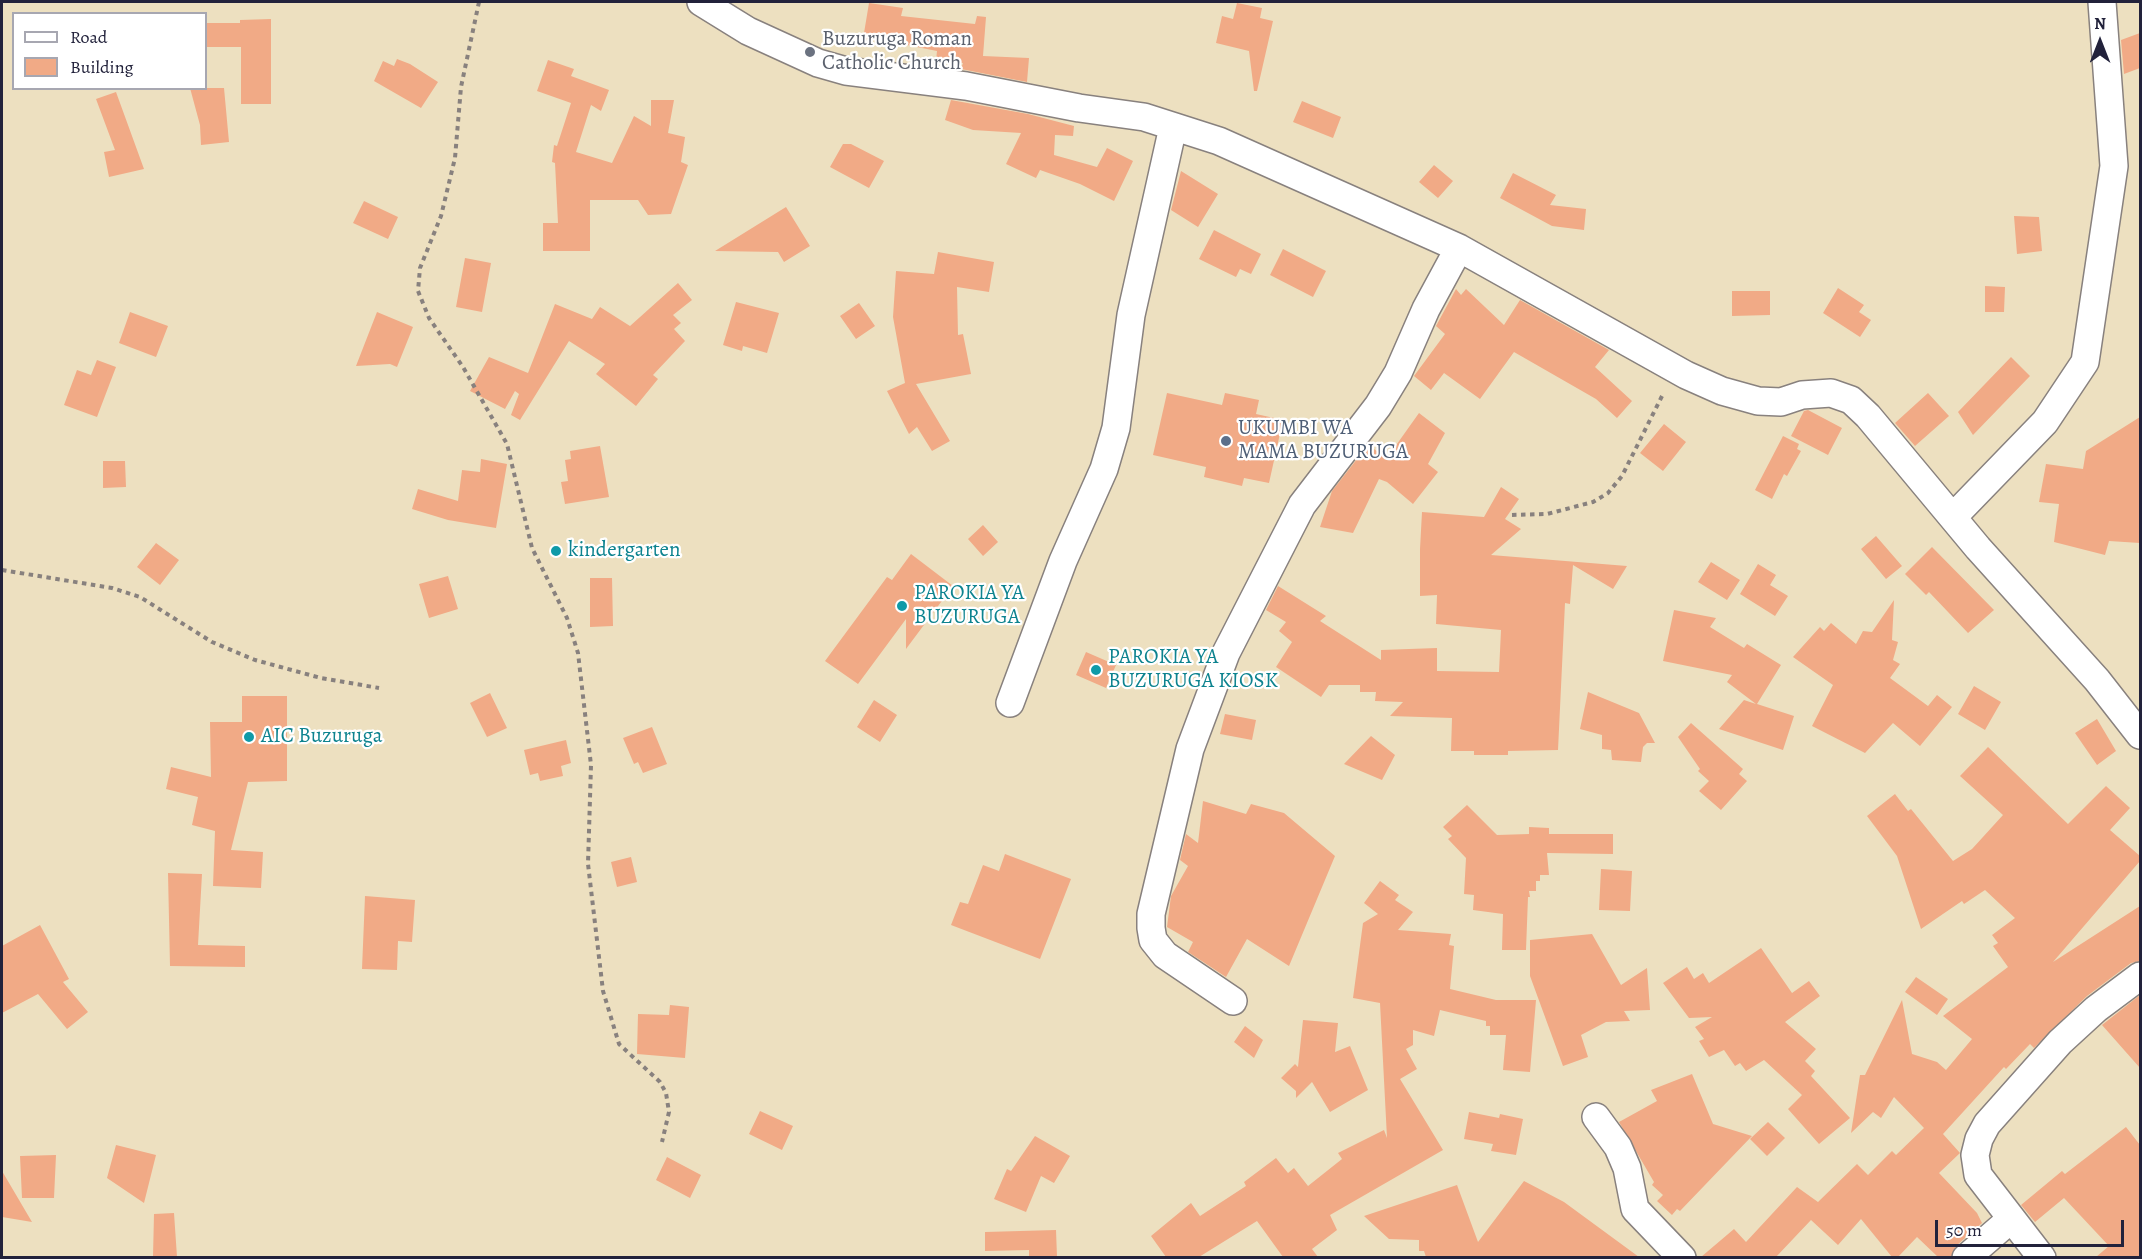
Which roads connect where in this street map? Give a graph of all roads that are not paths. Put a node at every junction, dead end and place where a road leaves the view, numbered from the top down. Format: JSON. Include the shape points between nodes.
{"nodes":[{"id":1,"x":701,"y":2,"type":"edge"},
{"id":2,"x":2102,"y":2,"type":"edge"},
{"id":3,"x":1173,"y":127,"type":"junction"},
{"id":4,"x":1459,"y":248,"type":"junction"},
{"id":5,"x":1953,"y":517,"type":"junction"},
{"id":6,"x":1010,"y":703,"type":"dead end"},
{"id":7,"x":2140,"y":735,"type":"edge"},
{"id":8,"x":2140,"y":976,"type":"edge"},
{"id":9,"x":1233,"y":1001,"type":"dead end"},
{"id":10,"x":1596,"y":1117,"type":"dead end"},
{"id":11,"x":2011,"y":1219,"type":"junction"},
{"id":12,"x":1682,"y":1257,"type":"edge"},
{"id":13,"x":1966,"y":1257,"type":"edge"},
{"id":14,"x":2042,"y":1257,"type":"edge"}],
"edges":[{"from":1,"to":3,"type":"street","via":[[748,31],[846,72],[966,86],[1144,117]]},
{"from":2,"to":5,"type":"street","via":[[2114,166],[2085,362],[2045,422]]},
{"from":3,"to":4,"type":"street","via":[[1219,141]]},
{"from":3,"to":6,"type":"street","via":[[1131,315],[1116,428],[1104,469],[1063,561]]},
{"from":4,"to":5,"type":"street","via":[[1674,369],[1722,391],[1758,401],[1781,402],[1802,395],[1831,393],[1851,400]]},
{"from":4,"to":9,"type":"street","via":[[1378,406],[1302,505],[1226,653],[1190,749],[1151,914],[1153,940],[1165,955]]},
{"from":5,"to":7,"type":"street","via":[[2090,672]]},
{"from":8,"to":11,"type":"street","via":[[2060,1042],[1987,1124],[1979,1139],[1975,1155],[1978,1175]]},
{"from":10,"to":12,"type":"street","via":[[1618,1147],[1627,1168],[1635,1209]]},
{"from":11,"to":13,"type":"street"},
{"from":11,"to":14,"type":"street"}]}
